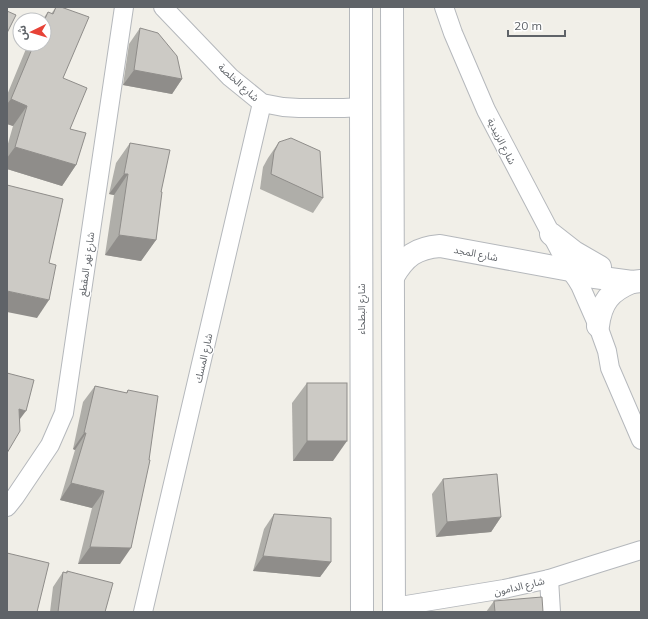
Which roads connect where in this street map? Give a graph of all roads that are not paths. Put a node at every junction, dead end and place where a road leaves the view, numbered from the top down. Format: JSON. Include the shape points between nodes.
{"nodes":[{"id":1,"x":124,"y":7,"type":"edge"},
{"id":2,"x":163,"y":7,"type":"edge"},
{"id":3,"x":361,"y":7,"type":"edge"},
{"id":4,"x":392,"y":7,"type":"edge"},
{"id":5,"x":444,"y":7,"type":"edge"},
{"id":6,"x":262,"y":103,"type":"junction"},
{"id":7,"x":361,"y":107,"type":"junction"},
{"id":8,"x":551,"y":234,"type":"junction"},
{"id":9,"x":600,"y":267,"type":"junction"},
{"id":10,"x":570,"y":270,"type":"junction"},
{"id":11,"x":393,"y":277,"type":"junction"},
{"id":12,"x":638,"y":279,"type":"edge"},
{"id":13,"x":598,"y":326,"type":"junction"},
{"id":14,"x":610,"y":368,"type":"junction"},
{"id":15,"x":641,"y":440,"type":"edge"},
{"id":16,"x":7,"y":507,"type":"edge"},
{"id":17,"x":641,"y":550,"type":"edge"},
{"id":18,"x":549,"y":579,"type":"junction"},
{"id":19,"x":362,"y":610,"type":"edge"},
{"id":20,"x":394,"y":610,"type":"edge"},
{"id":21,"x":143,"y":612,"type":"edge"},
{"id":22,"x":551,"y":612,"type":"edge"}],
"edges":[{"from":1,"to":16,"type":"street","name":"شارع نهر المقطع","via":[[64,413],[50,445]]},
{"from":2,"to":6,"type":"street","name":"شارع الخلصة","via":[[230,77]]},
{"from":3,"to":7,"type":"street","name":"شارع البطحاء"},
{"from":4,"to":11,"type":"street"},
{"from":5,"to":8,"type":"street","name":"شارع الزبيدية","via":[[486,110]]},
{"from":6,"to":7,"type":"street","name":"شارع الخلصة","via":[[299,108]]},
{"from":6,"to":21,"type":"street","name":"شارع المسك"},
{"from":7,"to":19,"type":"street","name":"شارع البطحاء"},
{"from":8,"to":9,"type":"street","via":[[574,252]]},
{"from":8,"to":10,"type":"street","name":"شارع الزبيدية"},
{"from":9,"to":10,"type":"street","name":"شارع المجد","via":[[576,266]]},
{"from":9,"to":12,"type":"street","name":"شارع المجد","via":[[633,270]]},
{"from":10,"to":11,"type":"street","name":"شارع المجد","via":[[440,246],[417,251],[399,266]]},
{"from":10,"to":12,"type":"street","name":"شارع المجد","via":[[580,275]]},
{"from":10,"to":13,"type":"street","name":"شارع الزبيدية","via":[[578,280]]},
{"from":10,"to":14,"type":"street","name":"شارع الزبيدية","via":[[568,284],[598,355]]},
{"from":11,"to":20,"type":"street"},
{"from":12,"to":13,"type":"street","via":[[611,294],[604,303]]},
{"from":13,"to":14,"type":"street","name":"شارع الزبيدية","via":[[608,351]]},
{"from":14,"to":15,"type":"street","name":"شارع الزبيدية"},
{"from":17,"to":18,"type":"street","name":"شارع الدامون"},
{"from":18,"to":20,"type":"street","name":"شارع الدامون"},
{"from":18,"to":22,"type":"street"},
{"from":19,"to":20,"type":"street"}]}
